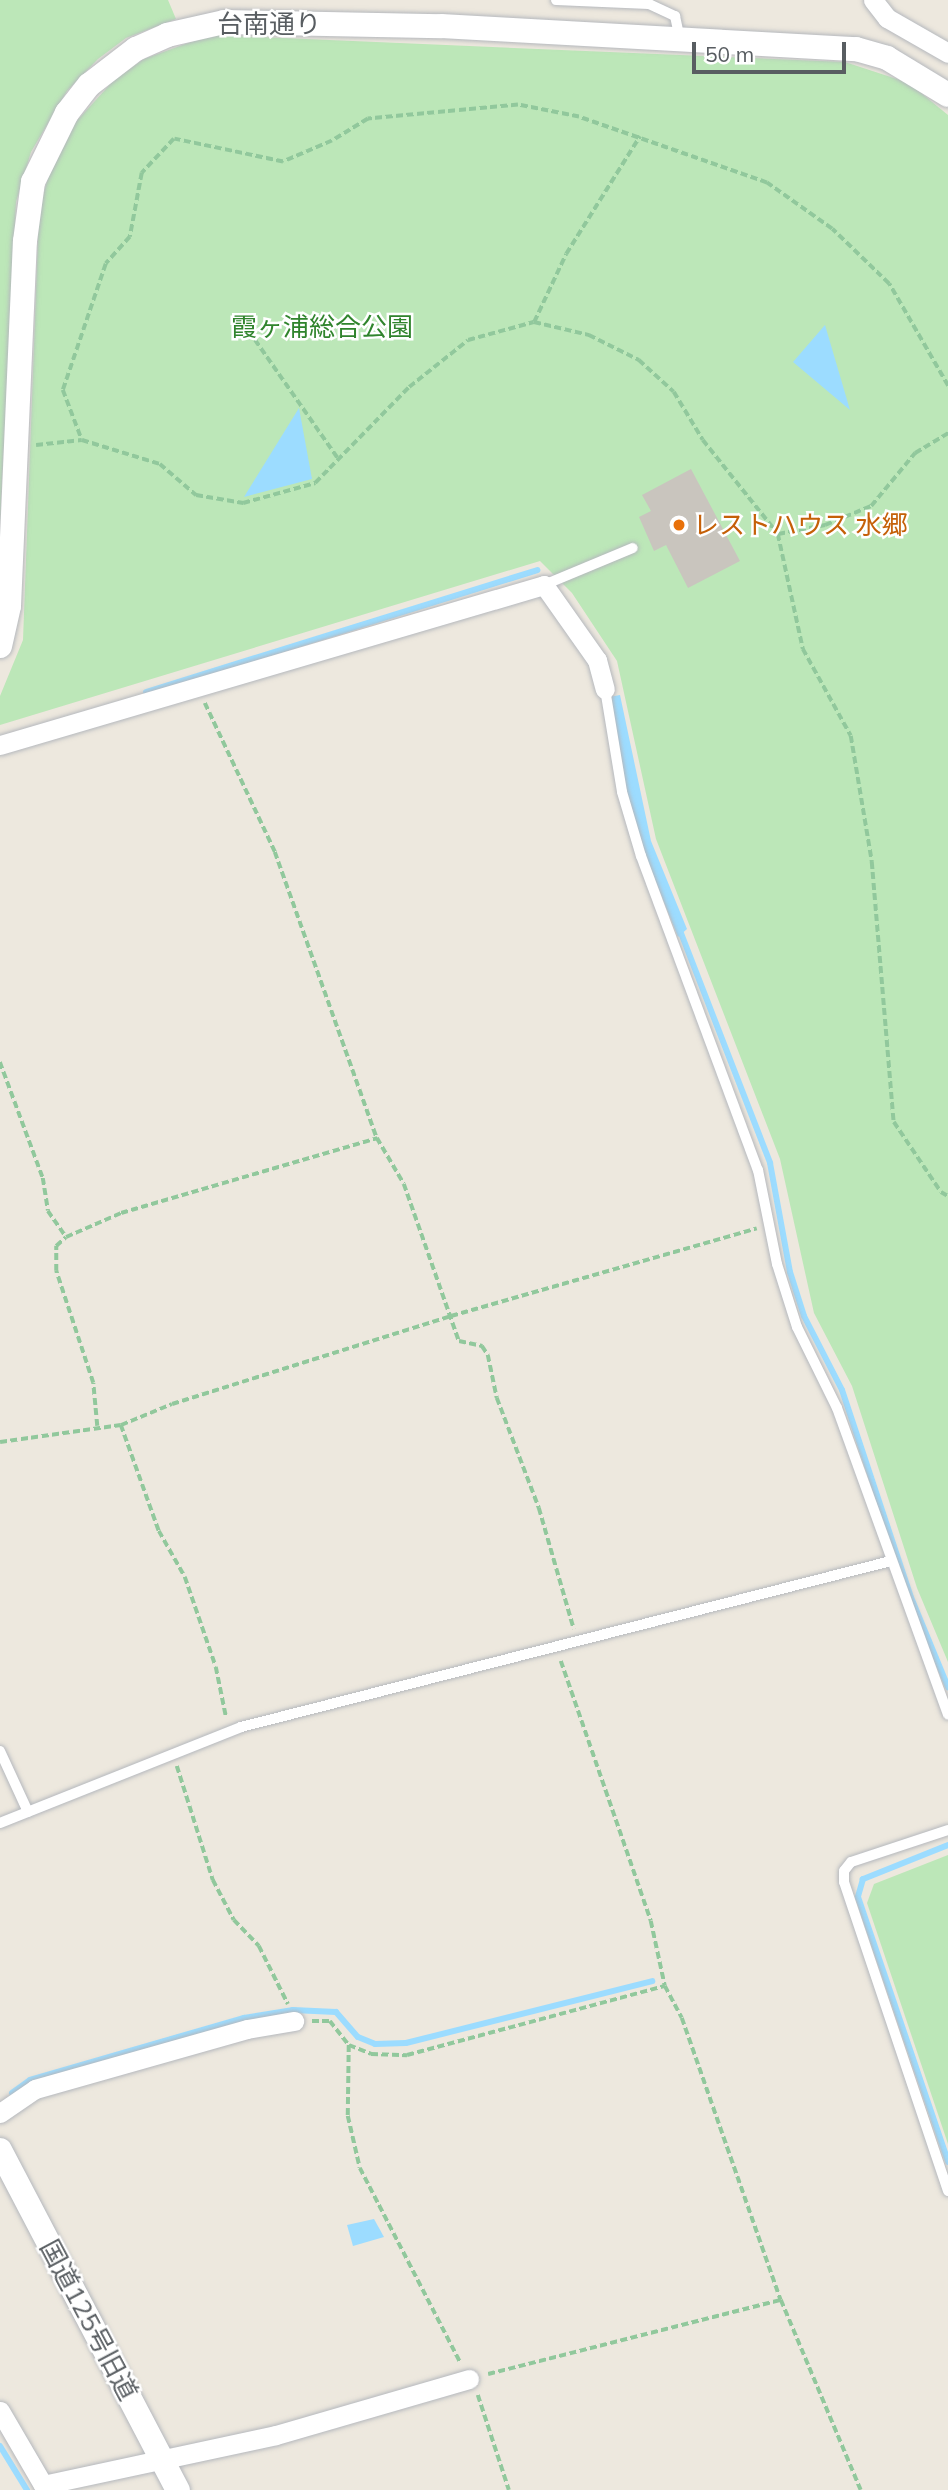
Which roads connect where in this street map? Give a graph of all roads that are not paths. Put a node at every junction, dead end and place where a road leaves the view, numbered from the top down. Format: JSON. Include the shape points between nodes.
{"nodes":[{"id":1,"x":556,"y":0,"type":"edge"},
{"id":2,"x":873,"y":0,"type":"edge"},
{"id":3,"x":680,"y":39,"type":"junction"},
{"id":4,"x":948,"y":53,"type":"edge"},
{"id":5,"x":948,"y":95,"type":"edge"},
{"id":6,"x":8,"y":446,"type":"edge"},
{"id":7,"x":633,"y":548,"type":"dead end"},
{"id":8,"x":544,"y":585,"type":"junction"},
{"id":9,"x":0,"y":646,"type":"edge"},
{"id":10,"x":605,"y":689,"type":"joint"},
{"id":11,"x":0,"y":745,"type":"edge"},
{"id":12,"x":891,"y":1561,"type":"junction"},
{"id":13,"x":948,"y":1714,"type":"edge"},
{"id":14,"x":0,"y":1751,"type":"edge"},
{"id":15,"x":28,"y":1812,"type":"junction"},
{"id":16,"x":0,"y":1823,"type":"edge"},
{"id":17,"x":948,"y":1830,"type":"edge"},
{"id":18,"x":294,"y":2021,"type":"road end"},
{"id":19,"x":0,"y":2113,"type":"edge"},
{"id":20,"x":0,"y":2150,"type":"edge"},
{"id":21,"x":948,"y":2192,"type":"edge"},
{"id":22,"x":469,"y":2379,"type":"road end"},
{"id":23,"x":0,"y":2411,"type":"edge"},
{"id":24,"x":164,"y":2462,"type":"junction"},
{"id":25,"x":44,"y":2488,"type":"edge"},
{"id":26,"x":178,"y":2490,"type":"edge"}],
"edges":[{"from":1,"to":3,"type":"lane","via":[[649,4],[675,16]]},
{"from":2,"to":4,"type":"street","via":[[887,18]]},
{"from":3,"to":5,"type":"street","name":"台南通り","via":[[856,49],[887,58]]},
{"from":3,"to":6,"type":"street","name":"台南通り","via":[[441,26],[224,22],[167,35],[136,49],[89,85],[67,113],[33,182]]},
{"from":6,"to":9,"type":"street","name":"台南通り","via":[[9,606]]},
{"from":7,"to":8,"type":"lane"},
{"from":8,"to":10,"type":"street","via":[[597,660]]},
{"from":8,"to":11,"type":"street"},
{"from":10,"to":12,"type":"lane","via":[[622,793],[640,856],[758,1170],[797,1327],[836,1408]]},
{"from":12,"to":13,"type":"lane"},
{"from":12,"to":15,"type":"lane","via":[[230,1732]]},
{"from":14,"to":15,"type":"lane"},
{"from":15,"to":16,"type":"lane"},
{"from":17,"to":21,"type":"lane","via":[[851,1862],[844,1871]]},
{"from":18,"to":19,"type":"street","via":[[247,2029],[36,2089]]},
{"from":20,"to":24,"type":"street","name":"国道125号旧道"},
{"from":22,"to":24,"type":"street"},
{"from":23,"to":25,"type":"street"},
{"from":24,"to":25,"type":"street","via":[[86,2472]]},
{"from":24,"to":26,"type":"street","name":"国道125号旧道"}]}
